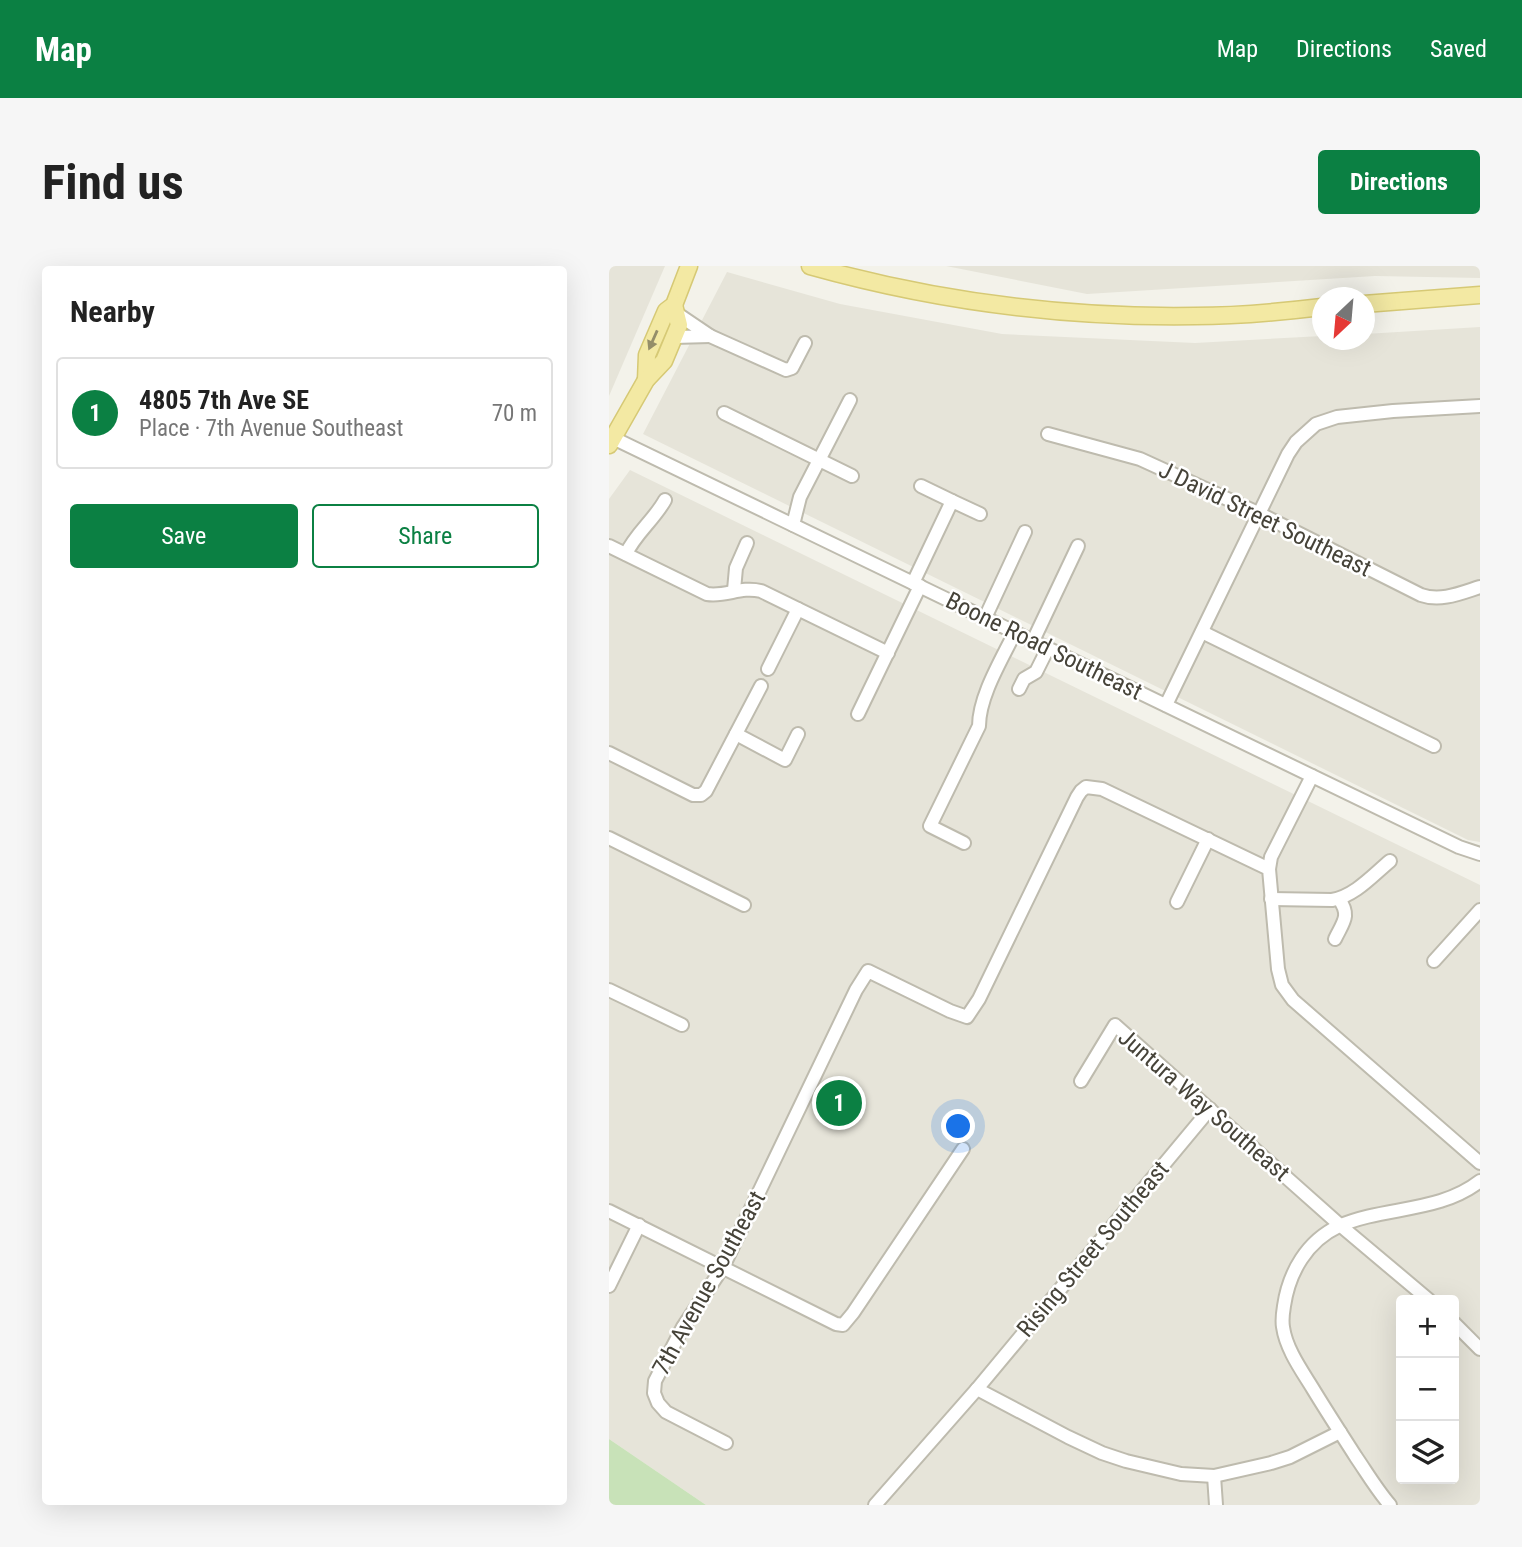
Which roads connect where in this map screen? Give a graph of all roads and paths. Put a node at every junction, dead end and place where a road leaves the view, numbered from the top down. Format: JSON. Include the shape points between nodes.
{"nodes":[{"id":1,"x":689,"y":266,"type":"edge"},
{"id":2,"x":810,"y":266,"type":"edge"},
{"id":3,"x":1480,"y":295,"type":"edge"},
{"id":4,"x":1375,"y":303,"type":"edge"},
{"id":5,"x":1312,"y":308,"type":"edge"},
{"id":6,"x":675,"y":309,"type":"junction"},
{"id":7,"x":710,"y":336,"type":"junction"},
{"id":8,"x":674,"y":337,"type":"junction"},
{"id":9,"x":805,"y":343,"type":"dead end"},
{"id":10,"x":646,"y":380,"type":"junction"},
{"id":11,"x":850,"y":400,"type":"dead end"},
{"id":12,"x":1480,"y":406,"type":"edge"},
{"id":13,"x":724,"y":412,"type":"dead end"},
{"id":14,"x":1048,"y":434,"type":"dead end"},
{"id":15,"x":610,"y":440,"type":"edge"},
{"id":16,"x":819,"y":461,"type":"junction"},
{"id":17,"x":852,"y":476,"type":"dead end"},
{"id":18,"x":921,"y":486,"type":"dead end"},
{"id":19,"x":665,"y":499,"type":"dead end"},
{"id":20,"x":952,"y":501,"type":"junction"},
{"id":21,"x":1258,"y":513,"type":"junction"},
{"id":22,"x":980,"y":514,"type":"dead end"},
{"id":23,"x":793,"y":525,"type":"junction"},
{"id":24,"x":1025,"y":532,"type":"dead end"},
{"id":25,"x":747,"y":543,"type":"dead end"},
{"id":26,"x":1078,"y":546,"type":"dead end"},
{"id":27,"x":609,"y":547,"type":"edge"},
{"id":28,"x":626,"y":554,"type":"junction"},
{"id":29,"x":916,"y":584,"type":"junction"},
{"id":30,"x":1480,"y":587,"type":"edge"},
{"id":31,"x":734,"y":590,"type":"junction"},
{"id":32,"x":798,"y":609,"type":"junction"},
{"id":33,"x":985,"y":618,"type":"junction"},
{"id":34,"x":1016,"y":632,"type":"junction"},
{"id":35,"x":1202,"y":632,"type":"junction"},
{"id":36,"x":1033,"y":641,"type":"junction"},
{"id":37,"x":1048,"y":648,"type":"junction"},
{"id":38,"x":888,"y":653,"type":"junction"},
{"id":39,"x":768,"y":669,"type":"dead end"},
{"id":40,"x":761,"y":686,"type":"dead end"},
{"id":41,"x":1019,"y":689,"type":"dead end"},
{"id":42,"x":1166,"y":705,"type":"junction"},
{"id":43,"x":858,"y":715,"type":"dead end"},
{"id":44,"x":736,"y":734,"type":"junction"},
{"id":45,"x":798,"y":734,"type":"dead end"},
{"id":46,"x":1434,"y":746,"type":"dead end"},
{"id":47,"x":609,"y":753,"type":"edge"},
{"id":48,"x":1312,"y":776,"type":"junction"},
{"id":49,"x":609,"y":838,"type":"edge"},
{"id":50,"x":1208,"y":839,"type":"junction"},
{"id":51,"x":964,"y":843,"type":"dead end"},
{"id":52,"x":1480,"y":854,"type":"edge"},
{"id":53,"x":1390,"y":861,"type":"dead end"},
{"id":54,"x":1269,"y":869,"type":"junction"},
{"id":55,"x":1271,"y":899,"type":"junction"},
{"id":56,"x":1339,"y":899,"type":"junction"},
{"id":57,"x":1177,"y":902,"type":"dead end"},
{"id":58,"x":744,"y":905,"type":"dead end"},
{"id":59,"x":1480,"y":910,"type":"edge"},
{"id":60,"x":1335,"y":939,"type":"dead end"},
{"id":61,"x":1434,"y":961,"type":"dead end"},
{"id":62,"x":609,"y":990,"type":"edge"},
{"id":63,"x":682,"y":1025,"type":"dead end"},
{"id":64,"x":1081,"y":1081,"type":"dead end"},
{"id":65,"x":1210,"y":1109,"type":"junction"},
{"id":66,"x":963,"y":1149,"type":"dead end"},
{"id":67,"x":1480,"y":1163,"type":"edge"},
{"id":68,"x":1480,"y":1181,"type":"edge"},
{"id":69,"x":609,"y":1211,"type":"edge"},
{"id":70,"x":639,"y":1226,"type":"junction"},
{"id":71,"x":1341,"y":1226,"type":"junction"},
{"id":72,"x":723,"y":1267,"type":"junction"},
{"id":73,"x":609,"y":1286,"type":"edge"},
{"id":74,"x":1423,"y":1295,"type":"edge"},
{"id":75,"x":1459,"y":1328,"type":"edge"},
{"id":76,"x":1480,"y":1349,"type":"edge"},
{"id":77,"x":977,"y":1389,"type":"junction"},
{"id":78,"x":1340,"y":1432,"type":"junction"},
{"id":79,"x":726,"y":1443,"type":"dead end"},
{"id":80,"x":1214,"y":1476,"type":"junction"},
{"id":81,"x":875,"y":1505,"type":"edge"},
{"id":82,"x":1216,"y":1505,"type":"edge"},
{"id":83,"x":1390,"y":1505,"type":"edge"}],
"edges":[{"from":1,"to":6,"type":"main road"},
{"from":2,"to":5,"type":"main road","via":[[907,290],[1056,310],[1195,316]]},
{"from":3,"to":4,"type":"main road"},
{"from":6,"to":7,"type":"street"},
{"from":6,"to":8,"type":"main road","via":[[679,325]]},
{"from":6,"to":10,"type":"main road","one_way":true,"via":[[666,312],[647,355]]},
{"from":7,"to":8,"type":"street"},
{"from":7,"to":9,"type":"street","via":[[786,370],[792,368]]},
{"from":8,"to":10,"type":"main road","via":[[664,361]]},
{"from":10,"to":15,"type":"main road"},
{"from":11,"to":16,"type":"street"},
{"from":12,"to":21,"type":"street","via":[[1337,417],[1316,424],[1288,454]]},
{"from":13,"to":16,"type":"street"},
{"from":14,"to":21,"type":"street","name":"J David Street Southeast","via":[[1140,459]]},
{"from":15,"to":23,"type":"street","name":"Boone Road Southeast"},
{"from":16,"to":17,"type":"street"},
{"from":16,"to":23,"type":"street","via":[[800,497]]},
{"from":18,"to":20,"type":"street"},
{"from":19,"to":28,"type":"street"},
{"from":20,"to":22,"type":"street"},
{"from":20,"to":29,"type":"street"},
{"from":21,"to":30,"type":"street","name":"J David Street Southeast","via":[[1420,596],[1446,597]]},
{"from":21,"to":35,"type":"street"},
{"from":23,"to":29,"type":"street","name":"Boone Road Southeast"},
{"from":24,"to":33,"type":"street"},
{"from":25,"to":31,"type":"street","via":[[736,568]]},
{"from":26,"to":36,"type":"street"},
{"from":27,"to":28,"type":"street"},
{"from":28,"to":31,"type":"street","via":[[707,594]]},
{"from":29,"to":33,"type":"street","name":"Boone Road Southeast"},
{"from":29,"to":38,"type":"street"},
{"from":31,"to":32,"type":"street","via":[[761,591]]},
{"from":32,"to":38,"type":"street"},
{"from":32,"to":39,"type":"street"},
{"from":33,"to":34,"type":"street","name":"Boone Road Southeast"},
{"from":34,"to":36,"type":"street","name":"Boone Road Southeast"},
{"from":34,"to":51,"type":"street","via":[[987,690],[979,726],[930,826]]},
{"from":35,"to":42,"type":"street"},
{"from":35,"to":46,"type":"street"},
{"from":36,"to":37,"type":"street","name":"Boone Road Southeast"},
{"from":37,"to":41,"type":"street","via":[[1036,672],[1024,679]]},
{"from":37,"to":42,"type":"street","name":"Boone Road Southeast"},
{"from":38,"to":43,"type":"street"},
{"from":40,"to":44,"type":"street"},
{"from":42,"to":48,"type":"street","name":"Boone Road Southeast"},
{"from":44,"to":45,"type":"street","via":[[785,760]]},
{"from":44,"to":47,"type":"street","via":[[701,796]]},
{"from":48,"to":52,"type":"street","name":"Boone Road Southeast"},
{"from":48,"to":54,"type":"street"},
{"from":49,"to":58,"type":"street"},
{"from":50,"to":54,"type":"street"},
{"from":50,"to":57,"type":"street"},
{"from":50,"to":72,"type":"street","name":"7th Avenue Southeast","via":[[1102,789],[1086,787],[967,1017],[868,971]]},
{"from":53,"to":56,"type":"street"},
{"from":54,"to":55,"type":"street"},
{"from":55,"to":56,"type":"street"},
{"from":55,"to":67,"type":"street","via":[[1278,969],[1293,1000]]},
{"from":56,"to":60,"type":"street","via":[[1346,916]]},
{"from":59,"to":61,"type":"street"},
{"from":62,"to":63,"type":"street"},
{"from":64,"to":65,"type":"street","name":"Juntura Way Southeast","via":[[1115,1024]]},
{"from":65,"to":71,"type":"street","name":"Juntura Way Southeast"},
{"from":65,"to":77,"type":"street","name":"Rising Street Southeast"},
{"from":66,"to":72,"type":"street","via":[[843,1325]]},
{"from":68,"to":71,"type":"street","via":[[1432,1204]]},
{"from":69,"to":70,"type":"street"},
{"from":70,"to":72,"type":"street"},
{"from":70,"to":73,"type":"street"},
{"from":71,"to":74,"type":"street","name":"Juntura Way Southeast"},
{"from":71,"to":78,"type":"street","via":[[1323,1234],[1292,1273],[1283,1327],[1297,1363]]},
{"from":72,"to":79,"type":"street","name":"7th Avenue Southeast","via":[[683,1328],[655,1381],[654,1393],[666,1412]]},
{"from":75,"to":76,"type":"street"},
{"from":77,"to":80,"type":"street","via":[[1068,1437],[1126,1461],[1181,1474]]},
{"from":77,"to":81,"type":"street","name":"Rising Street Southeast"},
{"from":78,"to":80,"type":"street","via":[[1271,1464]]},
{"from":78,"to":83,"type":"street"},
{"from":80,"to":82,"type":"street"}]}
